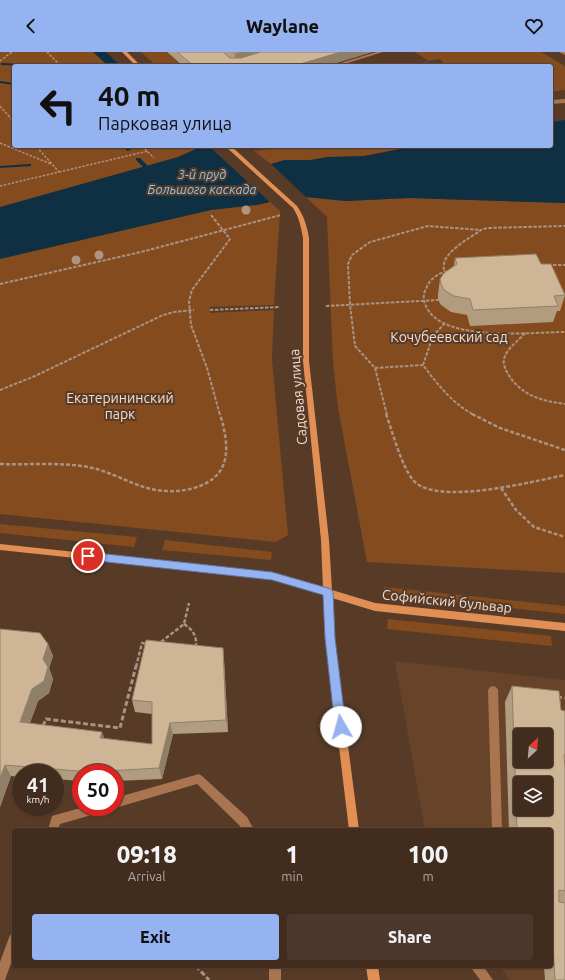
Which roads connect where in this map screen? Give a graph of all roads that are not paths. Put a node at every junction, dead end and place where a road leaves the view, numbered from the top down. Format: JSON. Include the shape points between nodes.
{"nodes":[{"id":1,"x":124,"y":52,"type":"edge"},
{"id":2,"x":382,"y":52,"type":"edge"},
{"id":3,"x":561,"y":52,"type":"edge"},
{"id":4,"x":565,"y":54,"type":"edge"},
{"id":5,"x":137,"y":64,"type":"edge"},
{"id":6,"x":340,"y":64,"type":"edge"},
{"id":7,"x":565,"y":101,"type":"edge"},
{"id":8,"x":553,"y":102,"type":"edge"},
{"id":9,"x":230,"y":148,"type":"edge"},
{"id":10,"x":0,"y":547,"type":"edge"},
{"id":11,"x":328,"y":592,"type":"junction"},
{"id":12,"x":565,"y":627,"type":"edge"},
{"id":13,"x":493,"y":690,"type":"dead end"},
{"id":14,"x":124,"y":800,"type":"edge"},
{"id":15,"x":72,"y":815,"type":"edge"},
{"id":16,"x":54,"y":828,"type":"edge"},
{"id":17,"x":247,"y":828,"type":"edge"},
{"id":18,"x":354,"y":828,"type":"edge"},
{"id":19,"x":497,"y":828,"type":"edge"},
{"id":20,"x":12,"y":945,"type":"edge"},
{"id":21,"x":275,"y":968,"type":"edge"},
{"id":22,"x":372,"y":968,"type":"edge"},
{"id":23,"x":478,"y":968,"type":"edge"},
{"id":24,"x":0,"y":978,"type":"edge"},
{"id":25,"x":275,"y":980,"type":"edge"},
{"id":26,"x":374,"y":980,"type":"edge"},
{"id":27,"x":487,"y":980,"type":"edge"}],
"edges":[{"from":1,"to":5,"type":"main road"},
{"from":2,"to":6,"type":"street"},
{"from":3,"to":4,"type":"street"},
{"from":7,"to":8,"type":"street"},
{"from":9,"to":11,"type":"main road","name":"Садовая улица","via":[[299,212],[306,238],[306,361]]},
{"from":10,"to":11,"type":"main road","name":"Софийский бульвар","via":[[272,576]]},
{"from":11,"to":12,"type":"main road","name":"Софийский бульвар","via":[[375,606]]},
{"from":11,"to":18,"type":"main road","name":"Садовая улица","via":[[330,638]]},
{"from":13,"to":19,"type":"street"},
{"from":14,"to":17,"type":"street","via":[[199,779]]},
{"from":15,"to":16,"type":"street","via":[[56,820]]},
{"from":20,"to":24,"type":"street"},
{"from":21,"to":25,"type":"street"},
{"from":22,"to":26,"type":"main road"},
{"from":23,"to":27,"type":"street"}]}
